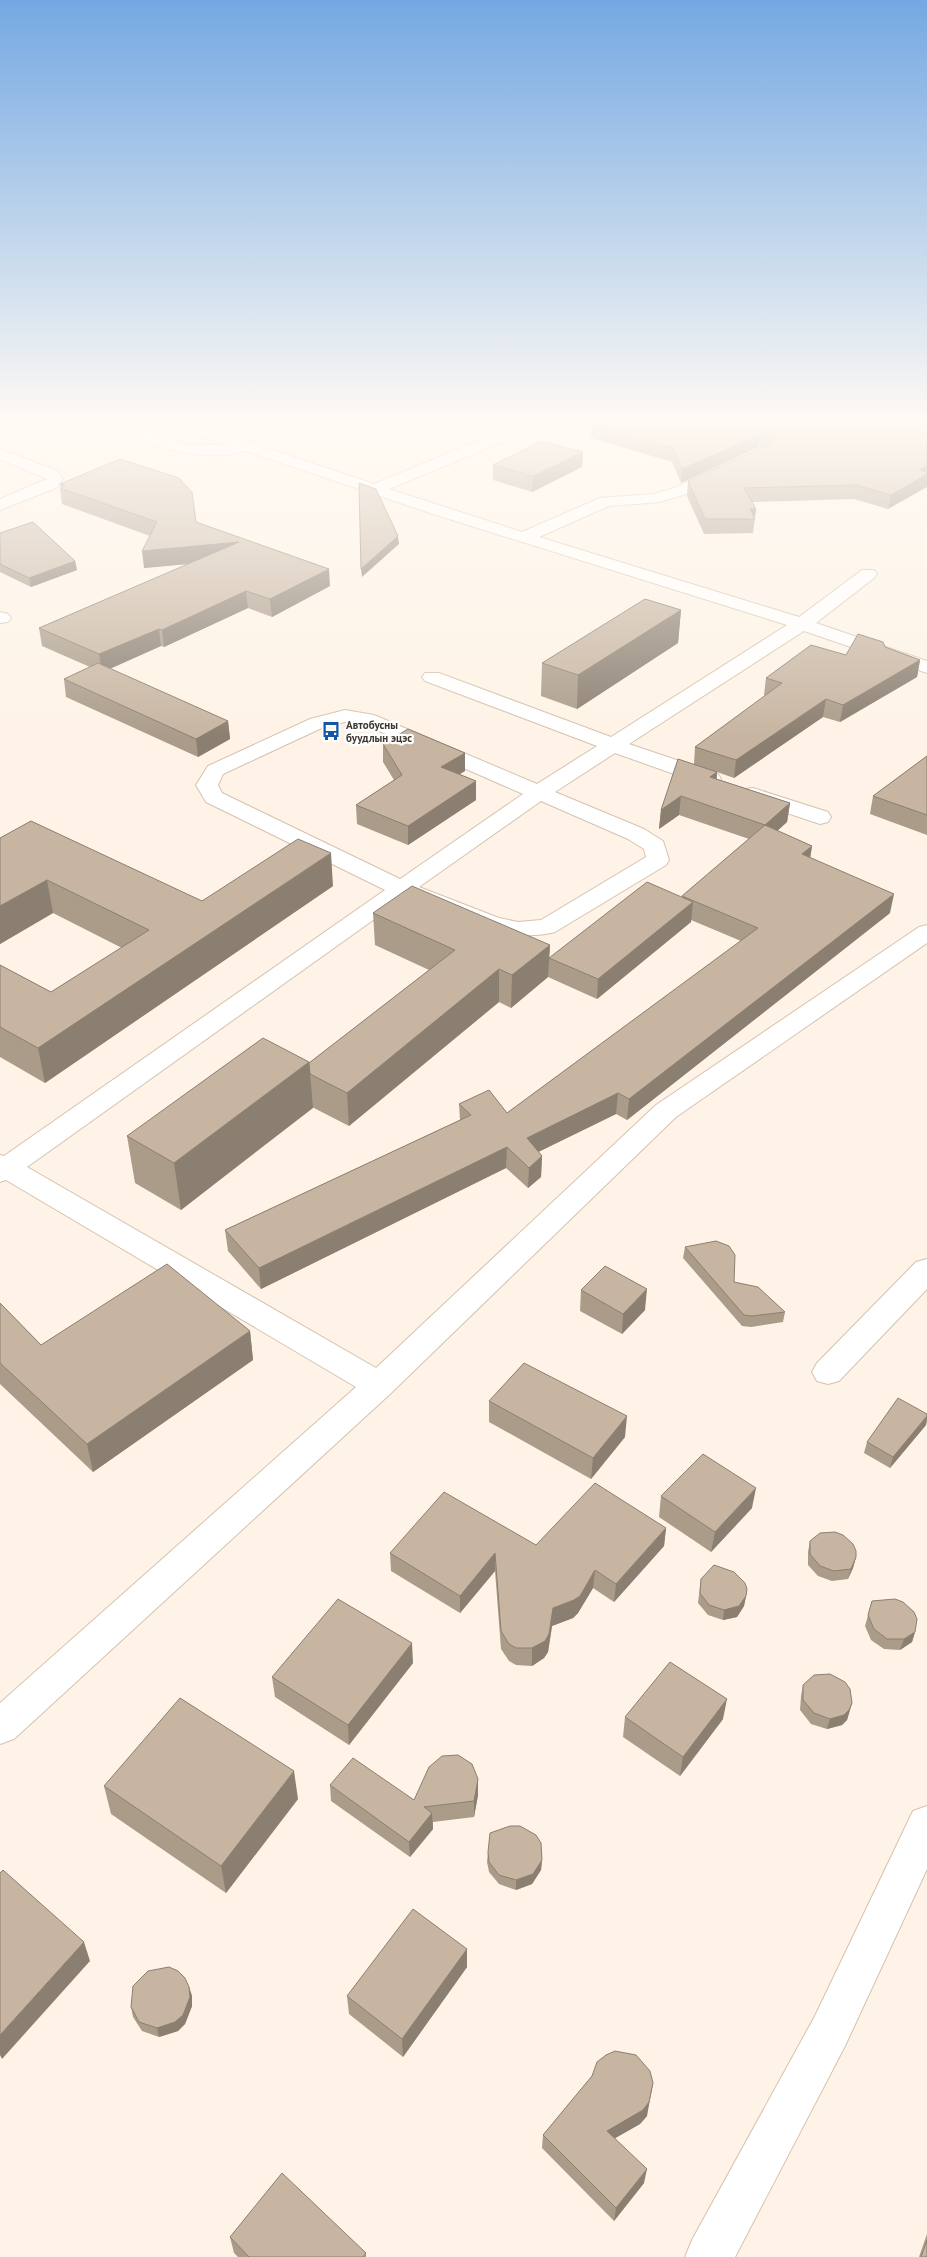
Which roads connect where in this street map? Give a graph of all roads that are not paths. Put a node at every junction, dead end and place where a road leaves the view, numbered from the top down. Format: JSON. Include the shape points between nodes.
{"nodes":[{"id":1,"x":494,"y":527,"type":"edge"},
{"id":2,"x":546,"y":527,"type":"edge"},
{"id":3,"x":524,"y":537,"type":"junction"},
{"id":4,"x":868,"y":574,"type":"dead end"},
{"id":5,"x":802,"y":624,"type":"junction"},
{"id":6,"x":927,"y":667,"type":"edge"},
{"id":7,"x":432,"y":677,"type":"dead end"},
{"id":8,"x":613,"y":746,"type":"junction"},
{"id":9,"x":538,"y":793,"type":"junction"},
{"id":10,"x":820,"y":817,"type":"dead end"},
{"id":11,"x":402,"y":889,"type":"junction"},
{"id":12,"x":927,"y":932,"type":"edge"},
{"id":13,"x":2,"y":1168,"type":"edge"},
{"id":14,"x":927,"y":1270,"type":"edge"},
{"id":15,"x":828,"y":1372,"type":"dead end"},
{"id":16,"x":379,"y":1385,"type":"junction"},
{"id":17,"x":0,"y":1727,"type":"edge"},
{"id":18,"x":927,"y":1825,"type":"edge"},
{"id":19,"x":709,"y":2257,"type":"edge"}],
"edges":[{"from":1,"to":3,"type":"street"},
{"from":2,"to":3,"type":"street"},
{"from":3,"to":5,"type":"street"},
{"from":4,"to":5,"type":"street"},
{"from":5,"to":6,"type":"street"},
{"from":5,"to":8,"type":"street"},
{"from":7,"to":8,"type":"street"},
{"from":8,"to":9,"type":"street"},
{"from":8,"to":10,"type":"street"},
{"from":9,"to":11,"type":"street"},
{"from":9,"to":11,"type":"street","via":[[636,834],[655,846],[658,860],[547,927],[518,929],[492,923]]},
{"from":9,"to":11,"type":"street","via":[[367,718],[345,716],[317,723],[215,770],[208,785],[214,796]]},
{"from":11,"to":13,"type":"street"},
{"from":12,"to":16,"type":"street","via":[[666,1111]]},
{"from":13,"to":16,"type":"street"},
{"from":14,"to":15,"type":"street"},
{"from":16,"to":17,"type":"street"},
{"from":18,"to":19,"type":"street","via":[[830,2030]]}]}
